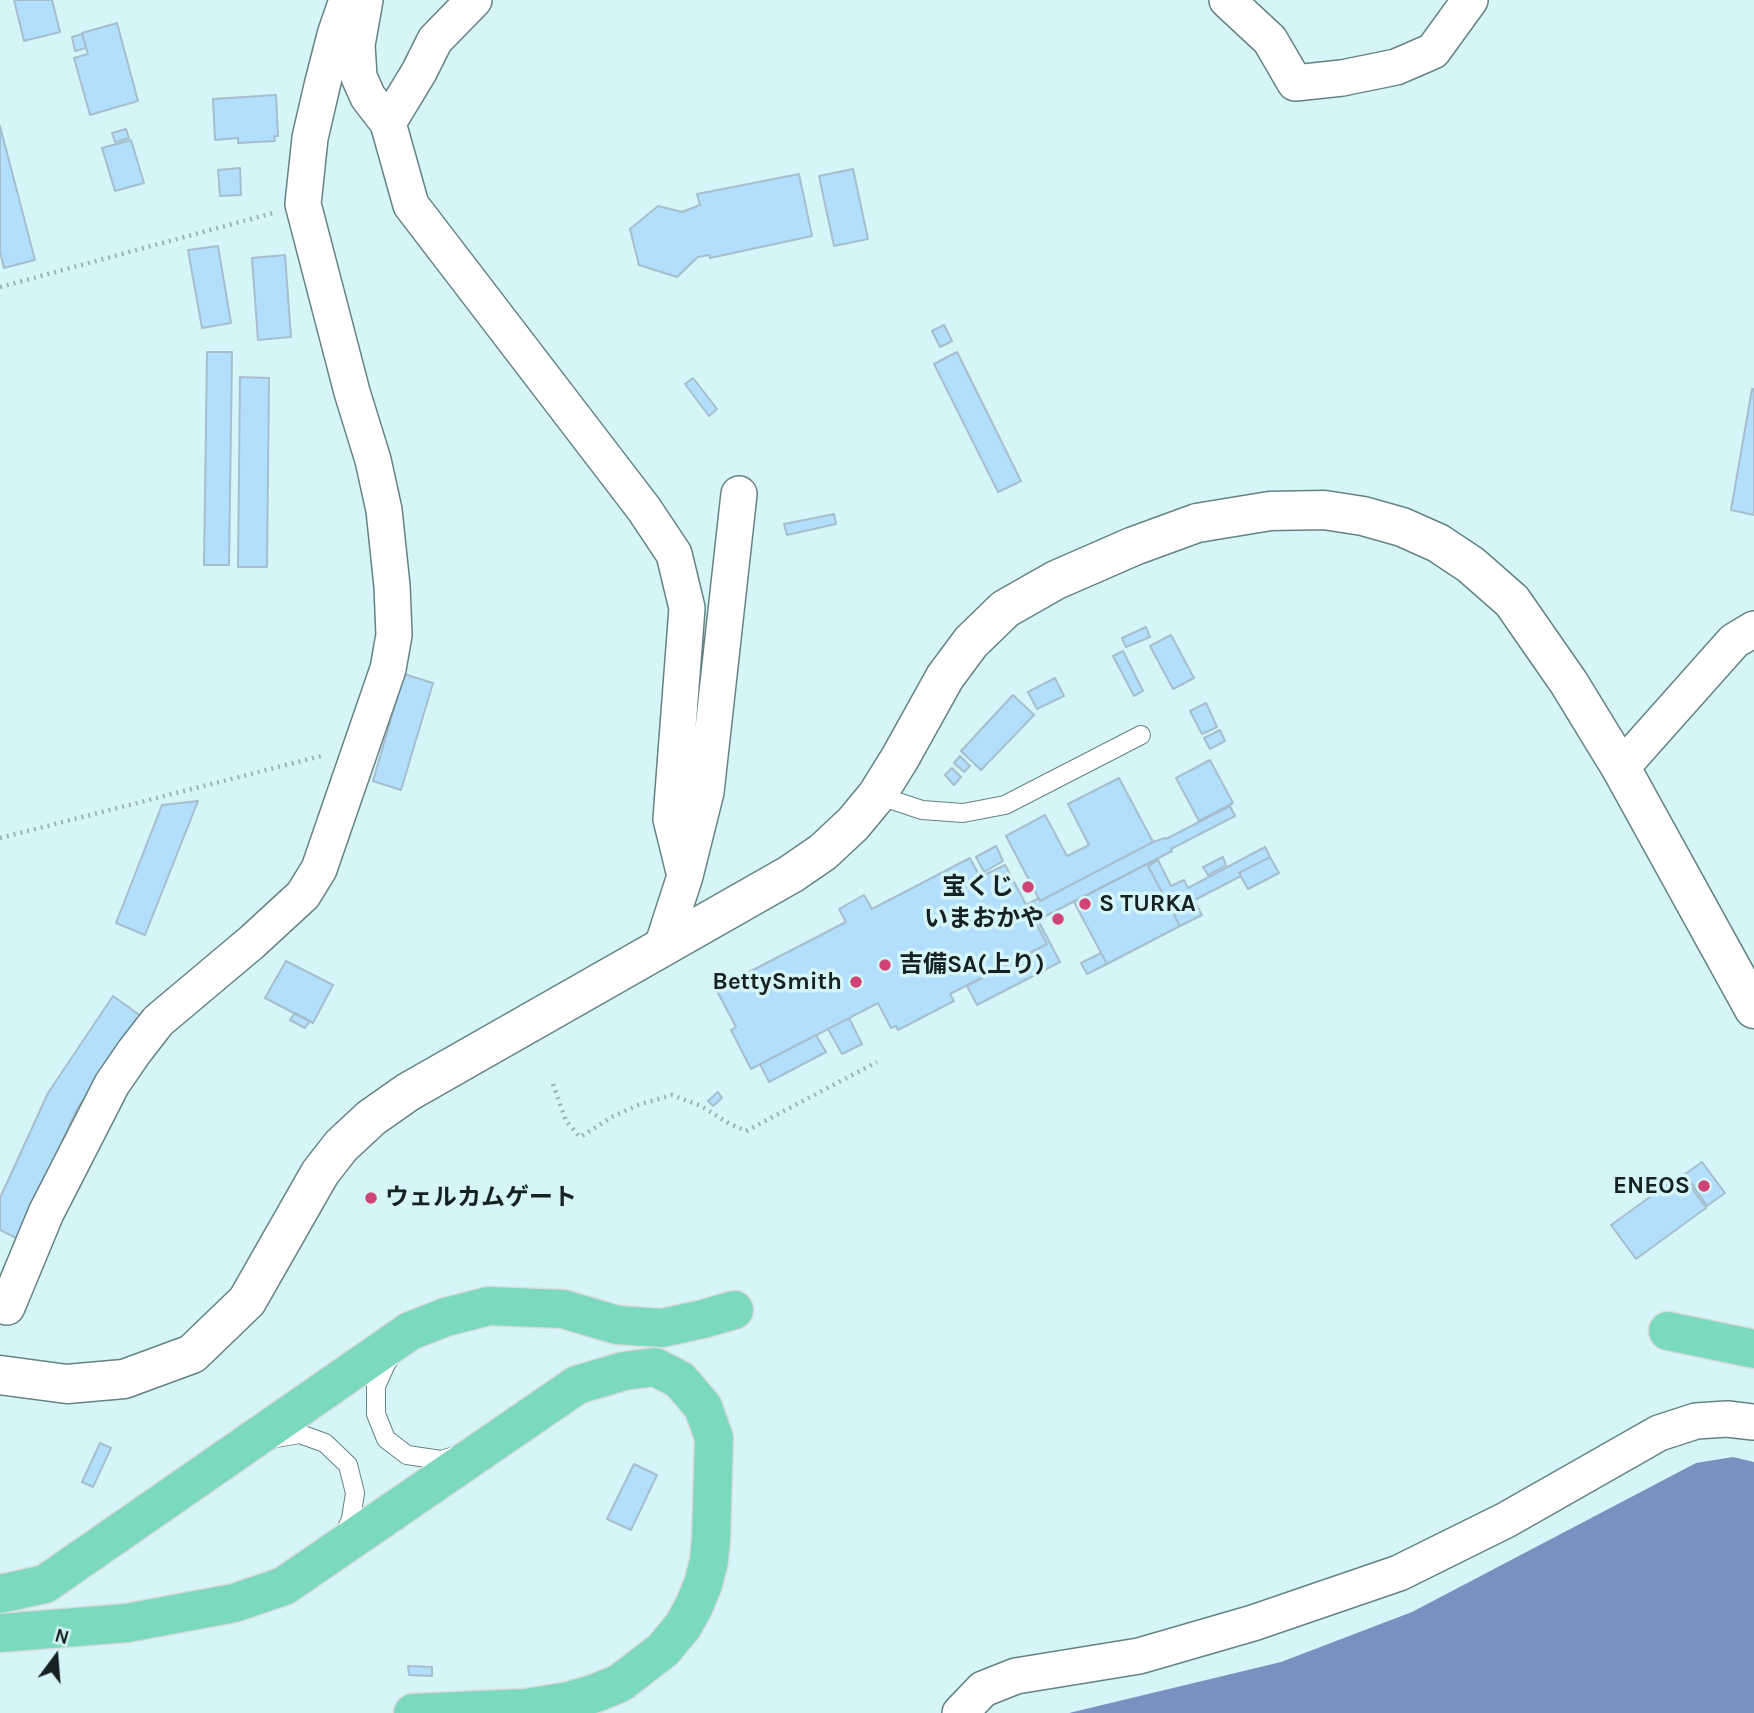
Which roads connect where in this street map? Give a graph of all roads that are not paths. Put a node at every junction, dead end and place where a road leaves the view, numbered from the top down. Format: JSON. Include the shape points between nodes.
{"nodes":[{"id":1,"x":347,"y":0,"type":"edge"},
{"id":2,"x":365,"y":0,"type":"edge"},
{"id":3,"x":474,"y":0,"type":"edge"},
{"id":4,"x":1227,"y":0,"type":"edge"},
{"id":5,"x":1470,"y":0,"type":"edge"},
{"id":6,"x":388,"y":123,"type":"junction"},
{"id":7,"x":739,"y":494,"type":"dead end"},
{"id":8,"x":1754,"y":629,"type":"edge"},
{"id":9,"x":1141,"y":735,"type":"dead end"},
{"id":10,"x":1621,"y":768,"type":"junction"},
{"id":11,"x":877,"y":795,"type":"junction"},
{"id":12,"x":685,"y":876,"type":"junction"},
{"id":13,"x":662,"y":947,"type":"junction"},
{"id":14,"x":1754,"y":1009,"type":"edge"},
{"id":15,"x":7,"y":1307,"type":"dead end"},
{"id":16,"x":734,"y":1310,"type":"dead end"},
{"id":17,"x":410,"y":1331,"type":"junction"},
{"id":18,"x":1668,"y":1331,"type":"dead end"},
{"id":19,"x":1754,"y":1349,"type":"edge"},
{"id":20,"x":0,"y":1375,"type":"edge"},
{"id":21,"x":1754,"y":1422,"type":"edge"},
{"id":22,"x":249,"y":1442,"type":"junction"},
{"id":23,"x":488,"y":1447,"type":"junction"},
{"id":24,"x":337,"y":1551,"type":"junction"},
{"id":25,"x":0,"y":1594,"type":"edge"},
{"id":26,"x":0,"y":1633,"type":"edge"},
{"id":27,"x":413,"y":1713,"type":"edge"},
{"id":28,"x":960,"y":1713,"type":"edge"}],
"edges":[{"from":1,"to":15,"type":"street","via":[[310,138],[303,204],[384,510],[394,635],[388,669],[319,869],[303,895],[158,1021],[134,1052],[112,1084],[46,1213]]},
{"from":2,"to":6,"type":"street","via":[[359,77]]},
{"from":3,"to":6,"type":"street","via":[[435,40]]},
{"from":4,"to":5,"type":"street","via":[[1270,40],[1295,83],[1396,67],[1433,51]]},
{"from":6,"to":12,"type":"street","via":[[411,205],[674,554],[687,608],[671,820]]},
{"from":7,"to":12,"type":"street","via":[[706,792]]},
{"from":8,"to":10,"type":"street","via":[[1734,641]]},
{"from":9,"to":11,"type":"lane","via":[[1005,805],[963,813],[922,810]]},
{"from":10,"to":11,"type":"street","via":[[1512,601],[1471,565],[1438,543],[1363,516],[1324,510],[1270,511],[1197,523],[1133,546],[1056,579],[1005,609],[971,642],[945,677]]},
{"from":10,"to":14,"type":"street"},
{"from":11,"to":13,"type":"street","via":[[823,852]]},
{"from":12,"to":13,"type":"street"},
{"from":13,"to":20,"type":"street","via":[[408,1092],[371,1118],[320,1173],[247,1301],[192,1354],[124,1379],[67,1384]]},
{"from":16,"to":17,"type":"highway","via":[[662,1328],[617,1325],[563,1309],[489,1306]]},
{"from":17,"to":22,"type":"highway"},
{"from":17,"to":23,"type":"lane","via":[[376,1386],[376,1413],[386,1439],[407,1455],[441,1460]]},
{"from":18,"to":19,"type":"highway"},
{"from":21,"to":28,"type":"street","via":[[1696,1421],[1659,1433],[1506,1520],[1399,1573],[1139,1656],[1016,1676],[983,1689]]},
{"from":22,"to":24,"type":"lane","via":[[300,1434],[325,1443],[348,1465],[355,1493],[351,1519]]},
{"from":22,"to":25,"type":"highway","via":[[45,1584]]},
{"from":23,"to":24,"type":"highway"},
{"from":23,"to":27,"type":"highway","via":[[577,1385],[655,1367],[680,1380],[703,1407],[714,1438],[712,1539],[703,1584],[682,1626],[663,1650],[620,1683],[569,1702]]},
{"from":24,"to":26,"type":"highway","via":[[284,1586],[234,1603],[127,1623]]}]}
